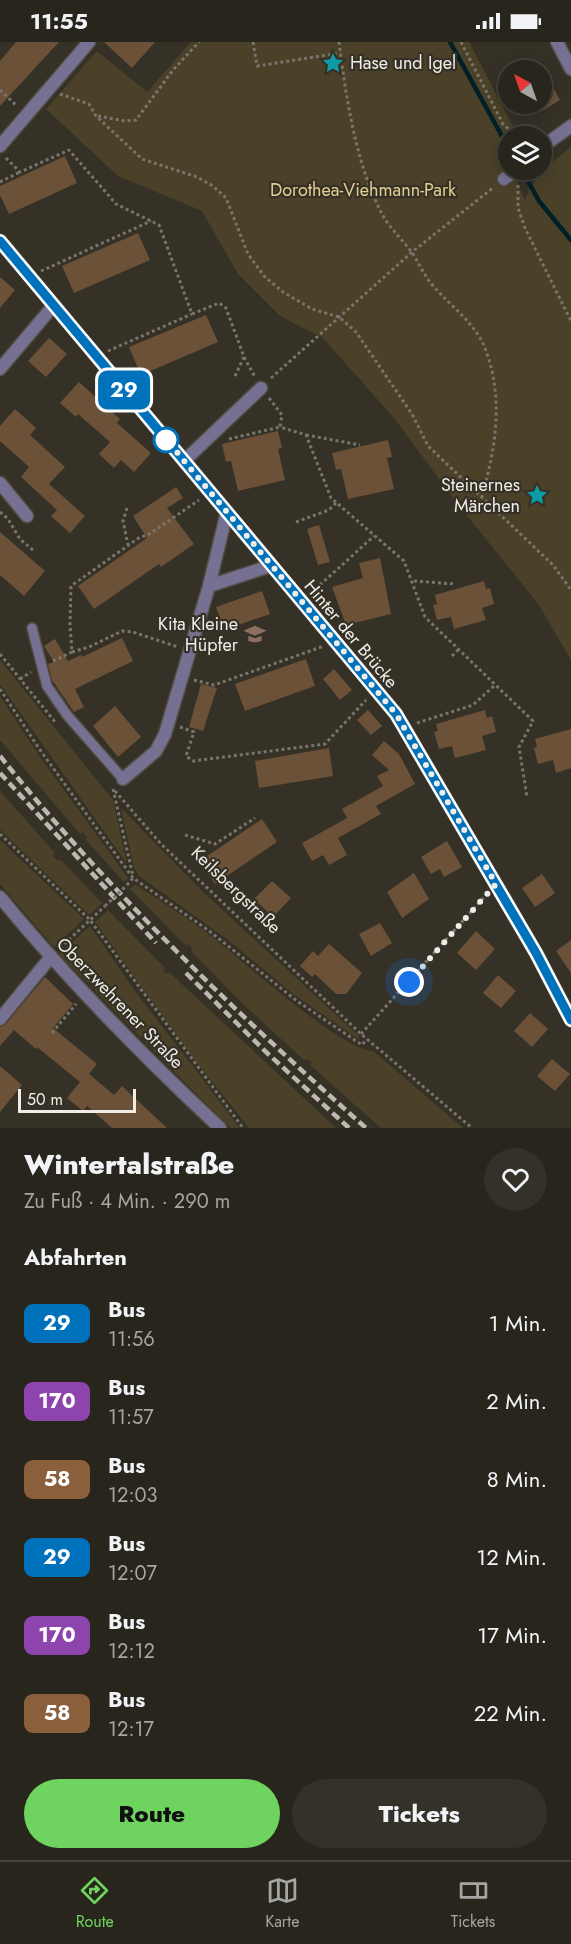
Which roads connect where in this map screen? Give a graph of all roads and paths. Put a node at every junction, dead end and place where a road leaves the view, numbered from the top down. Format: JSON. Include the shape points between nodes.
{"nodes":[{"id":1,"x":89,"y":42,"type":"edge"},
{"id":2,"x":199,"y":42,"type":"edge"},
{"id":3,"x":253,"y":42,"type":"edge"},
{"id":4,"x":339,"y":42,"type":"edge"},
{"id":5,"x":461,"y":42,"type":"edge"},
{"id":6,"x":557,"y":42,"type":"edge"},
{"id":7,"x":340,"y":53,"type":"junction"},
{"id":8,"x":571,"y":69,"type":"edge"},
{"id":9,"x":0,"y":90,"type":"edge"},
{"id":10,"x":50,"y":90,"type":"junction"},
{"id":11,"x":28,"y":115,"type":"junction"},
{"id":12,"x":96,"y":116,"type":"junction"},
{"id":13,"x":505,"y":126,"type":"edge"},
{"id":14,"x":571,"y":126,"type":"edge"},
{"id":15,"x":552,"y":140,"type":"edge"},
{"id":16,"x":0,"y":146,"type":"edge"},
{"id":17,"x":0,"y":153,"type":"edge"},
{"id":18,"x":20,"y":172,"type":"junction"},
{"id":19,"x":503,"y":180,"type":"edge"},
{"id":20,"x":517,"y":180,"type":"edge"},
{"id":21,"x":0,"y":182,"type":"edge"},
{"id":22,"x":151,"y":221,"type":"junction"},
{"id":23,"x":0,"y":241,"type":"edge"},
{"id":24,"x":412,"y":252,"type":"junction"},
{"id":25,"x":29,"y":276,"type":"junction"},
{"id":26,"x":54,"y":305,"type":"junction"},
{"id":27,"x":192,"y":314,"type":"junction"},
{"id":28,"x":339,"y":316,"type":"junction"},
{"id":29,"x":571,"y":321,"type":"edge"},
{"id":30,"x":96,"y":356,"type":"junction"},
{"id":31,"x":244,"y":357,"type":"junction"},
{"id":32,"x":0,"y":369,"type":"edge"},
{"id":33,"x":235,"y":376,"type":"dead end"},
{"id":34,"x":261,"y":388,"type":"junction"},
{"id":35,"x":280,"y":428,"type":"junction"},
{"id":36,"x":306,"y":435,"type":"junction"},
{"id":37,"x":223,"y":440,"type":"dead end"},
{"id":38,"x":360,"y":445,"type":"dead end"},
{"id":39,"x":184,"y":461,"type":"junction"},
{"id":40,"x":0,"y":483,"type":"edge"},
{"id":41,"x":210,"y":492,"type":"junction"},
{"id":42,"x":481,"y":496,"type":"junction"},
{"id":43,"x":336,"y":503,"type":"junction"},
{"id":44,"x":127,"y":508,"type":"dead end"},
{"id":45,"x":0,"y":512,"type":"edge"},
{"id":46,"x":227,"y":512,"type":"junction"},
{"id":47,"x":27,"y":516,"type":"dead end"},
{"id":48,"x":296,"y":522,"type":"dead end"},
{"id":49,"x":374,"y":536,"type":"junction"},
{"id":50,"x":128,"y":546,"type":"junction"},
{"id":51,"x":35,"y":552,"type":"dead end"},
{"id":52,"x":270,"y":566,"type":"junction"},
{"id":53,"x":414,"y":581,"type":"junction"},
{"id":54,"x":455,"y":584,"type":"dead end"},
{"id":55,"x":210,"y":586,"type":"junction"},
{"id":56,"x":571,"y":590,"type":"edge"},
{"id":57,"x":301,"y":602,"type":"junction"},
{"id":58,"x":32,"y":628,"type":"dead end"},
{"id":59,"x":334,"y":643,"type":"junction"},
{"id":60,"x":459,"y":649,"type":"junction"},
{"id":61,"x":191,"y":651,"type":"junction"},
{"id":62,"x":72,"y":652,"type":"junction"},
{"id":63,"x":0,"y":654,"type":"edge"},
{"id":64,"x":452,"y":656,"type":"dead end"},
{"id":65,"x":42,"y":666,"type":"junction"},
{"id":66,"x":183,"y":678,"type":"junction"},
{"id":67,"x":20,"y":679,"type":"junction"},
{"id":68,"x":495,"y":685,"type":"junction"},
{"id":69,"x":0,"y":689,"type":"edge"},
{"id":70,"x":375,"y":689,"type":"junction"},
{"id":71,"x":168,"y":723,"type":"junction"},
{"id":72,"x":58,"y":725,"type":"dead end"},
{"id":73,"x":404,"y":727,"type":"junction"},
{"id":74,"x":123,"y":779,"type":"joint"},
{"id":75,"x":112,"y":788,"type":"dead end"},
{"id":76,"x":527,"y":797,"type":"dead end"},
{"id":77,"x":118,"y":808,"type":"dead end"},
{"id":78,"x":255,"y":818,"type":"dead end"},
{"id":79,"x":0,"y":834,"type":"edge"},
{"id":80,"x":184,"y":835,"type":"dead end"},
{"id":81,"x":134,"y":878,"type":"junction"},
{"id":82,"x":496,"y":884,"type":"junction"},
{"id":83,"x":0,"y":897,"type":"edge"},
{"id":84,"x":90,"y":920,"type":"junction"},
{"id":85,"x":62,"y":947,"type":"dead end"},
{"id":86,"x":50,"y":958,"type":"junction"},
{"id":87,"x":84,"y":994,"type":"junction"},
{"id":88,"x":0,"y":1019,"type":"edge"},
{"id":89,"x":571,"y":1020,"type":"edge"},
{"id":90,"x":52,"y":1033,"type":"dead end"},
{"id":91,"x":361,"y":1034,"type":"junction"},
{"id":92,"x":367,"y":1039,"type":"junction"},
{"id":93,"x":220,"y":1128,"type":"edge"},
{"id":94,"x":243,"y":1128,"type":"edge"},
{"id":95,"x":472,"y":1128,"type":"edge"}],
"edges":[{"from":1,"to":10,"type":"street"},
{"from":2,"to":12,"type":"path","via":[[136,120]]},
{"from":3,"to":7,"type":"path","via":[[257,66]]},
{"from":4,"to":7,"type":"path"},
{"from":5,"to":13,"type":"path"},
{"from":6,"to":8,"type":"street"},
{"from":7,"to":24,"type":"path","via":[[368,184],[383,217]]},
{"from":9,"to":11,"type":"path"},
{"from":10,"to":11,"type":"street"},
{"from":10,"to":12,"type":"path","via":[[89,104]]},
{"from":11,"to":16,"type":"street"},
{"from":12,"to":28,"type":"path","via":[[142,159],[213,186],[226,198],[249,254],[264,276],[312,309]]},
{"from":14,"to":15,"type":"street"},
{"from":17,"to":18,"type":"path"},
{"from":18,"to":21,"type":"path"},
{"from":18,"to":22,"type":"path","via":[[69,150],[116,204]]},
{"from":19,"to":24,"type":"path"},
{"from":20,"to":29,"type":"path","via":[[518,208]]},
{"from":22,"to":25,"type":"path"},
{"from":22,"to":27,"type":"path","via":[[159,225]]},
{"from":23,"to":25,"type":"street","name":"Hinter der Brücke"},
{"from":24,"to":28,"type":"path"},
{"from":24,"to":42,"type":"path","via":[[427,278],[459,312],[484,347],[497,396],[496,434]]},
{"from":25,"to":26,"type":"street","name":"Hinter der Brücke"},
{"from":26,"to":30,"type":"street","name":"Hinter der Brücke"},
{"from":26,"to":32,"type":"street"},
{"from":27,"to":30,"type":"path"},
{"from":27,"to":31,"type":"path","via":[[219,303],[225,308]]},
{"from":28,"to":34,"type":"path"},
{"from":28,"to":42,"type":"path","via":[[368,349],[412,414],[428,446]]},
{"from":30,"to":39,"type":"street","name":"Hinter der Brücke"},
{"from":31,"to":33,"type":"path"},
{"from":31,"to":34,"type":"path"},
{"from":34,"to":35,"type":"path","via":[[282,415]]},
{"from":34,"to":39,"type":"street"},
{"from":35,"to":36,"type":"path"},
{"from":35,"to":37,"type":"path"},
{"from":36,"to":38,"type":"path"},
{"from":36,"to":43,"type":"path"},
{"from":39,"to":41,"type":"street","name":"Hinter der Brücke"},
{"from":40,"to":47,"type":"street"},
{"from":41,"to":46,"type":"street","name":"Hinter der Brücke"},
{"from":41,"to":50,"type":"path"},
{"from":42,"to":56,"type":"path","via":[[553,565]]},
{"from":43,"to":48,"type":"path","via":[[329,510]]},
{"from":43,"to":49,"type":"path"},
{"from":44,"to":50,"type":"path","via":[[123,521]]},
{"from":45,"to":51,"type":"path"},
{"from":46,"to":52,"type":"street","name":"Hinter der Brücke"},
{"from":46,"to":55,"type":"street"},
{"from":49,"to":53,"type":"path","via":[[404,561]]},
{"from":49,"to":57,"type":"path"},
{"from":50,"to":62,"type":"path","via":[[71,586]]},
{"from":52,"to":55,"type":"street"},
{"from":52,"to":57,"type":"street","name":"Hinter der Brücke"},
{"from":53,"to":54,"type":"path"},
{"from":53,"to":60,"type":"path","via":[[425,617]]},
{"from":55,"to":61,"type":"street"},
{"from":57,"to":59,"type":"street","name":"Hinter der Brücke"},
{"from":58,"to":65,"type":"lane"},
{"from":59,"to":66,"type":"path","via":[[214,685]]},
{"from":59,"to":70,"type":"street","name":"Hinter der Brücke"},
{"from":60,"to":64,"type":"path"},
{"from":60,"to":68,"type":"path"},
{"from":61,"to":62,"type":"path","via":[[122,631]]},
{"from":61,"to":66,"type":"street"},
{"from":62,"to":65,"type":"path"},
{"from":63,"to":67,"type":"path"},
{"from":65,"to":67,"type":"path"},
{"from":65,"to":74,"type":"lane","via":[[47,686]]},
{"from":66,"to":71,"type":"street"},
{"from":67,"to":72,"type":"path"},
{"from":68,"to":73,"type":"path","via":[[473,705]]},
{"from":68,"to":76,"type":"path","via":[[533,721],[519,747]]},
{"from":69,"to":81,"type":"path","via":[[39,750]]},
{"from":70,"to":71,"type":"path","via":[[325,744],[193,761],[186,756],[194,732]]},
{"from":70,"to":73,"type":"street","name":"Hinter der Brücke"},
{"from":71,"to":74,"type":"street","via":[[156,751]]},
{"from":73,"to":82,"type":"street","name":"Hinter der Brücke"},
{"from":75,"to":91,"type":"path","name":"Keilsbergstraße","via":[[161,844]]},
{"from":77,"to":81,"type":"path"},
{"from":78,"to":80,"type":"path","via":[[214,844]]},
{"from":79,"to":84,"type":"path"},
{"from":81,"to":84,"type":"path","bridge":true},
{"from":81,"to":92,"type":"path","via":[[349,1039],[362,1045]]},
{"from":82,"to":89,"type":"street","name":"Hinter der Brücke"},
{"from":82,"to":91,"type":"path"},
{"from":83,"to":86,"type":"street","name":"Oberzwehrener Straße"},
{"from":84,"to":85,"type":"path"},
{"from":84,"to":94,"type":"path"},
{"from":86,"to":87,"type":"street","name":"Oberzwehrener Straße"},
{"from":86,"to":88,"type":"street"},
{"from":87,"to":90,"type":"path"},
{"from":87,"to":93,"type":"street","name":"Oberzwehrener Straße"},
{"from":91,"to":92,"type":"path","name":"Keilsbergstraße"},
{"from":92,"to":95,"type":"path","name":"Keilsbergstraße"}]}
